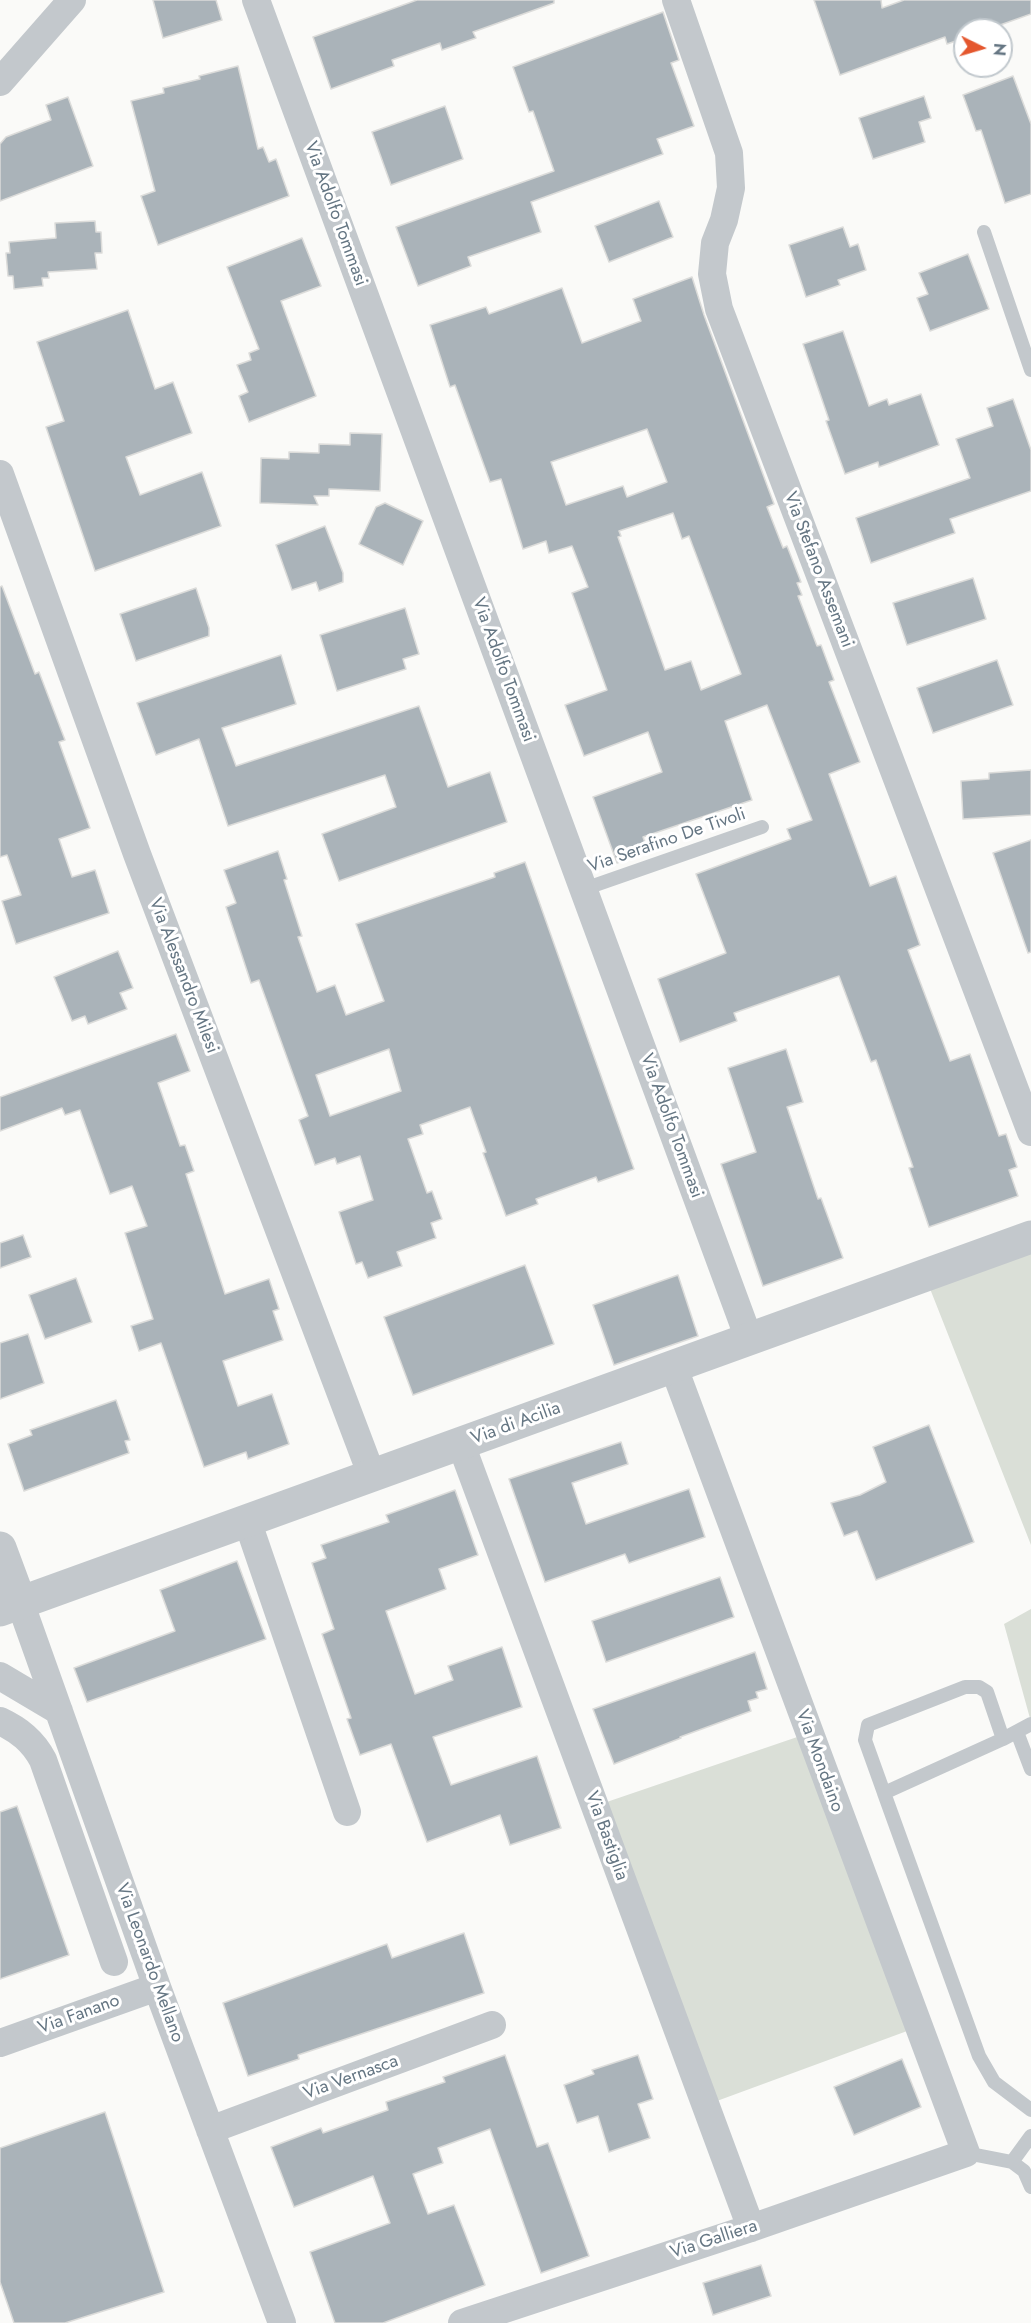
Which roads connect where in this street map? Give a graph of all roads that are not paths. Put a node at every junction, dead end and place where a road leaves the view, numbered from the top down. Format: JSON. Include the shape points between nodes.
{"nodes":[{"id":1,"x":72,"y":0,"type":"edge"},
{"id":2,"x":256,"y":0,"type":"edge"},
{"id":3,"x":676,"y":0,"type":"edge"},
{"id":4,"x":0,"y":82,"type":"edge"},
{"id":5,"x":984,"y":232,"type":"dead end"},
{"id":6,"x":1031,"y":370,"type":"edge"},
{"id":7,"x":0,"y":474,"type":"edge"},
{"id":8,"x":762,"y":827,"type":"dead end"},
{"id":9,"x":584,"y":889,"type":"junction"},
{"id":10,"x":1031,"y":1131,"type":"edge"},
{"id":11,"x":1031,"y":1237,"type":"edge"},
{"id":12,"x":749,"y":1339,"type":"junction"},
{"id":13,"x":674,"y":1368,"type":"junction"},
{"id":14,"x":461,"y":1444,"type":"junction"},
{"id":15,"x":372,"y":1476,"type":"junction"},
{"id":16,"x":247,"y":1520,"type":"junction"},
{"id":17,"x":0,"y":1548,"type":"edge"},
{"id":18,"x":10,"y":1606,"type":"edge"},
{"id":19,"x":0,"y":1676,"type":"edge"},
{"id":20,"x":59,"y":1711,"type":"junction"},
{"id":21,"x":0,"y":1721,"type":"edge"},
{"id":22,"x":1031,"y":1724,"type":"edge"},
{"id":23,"x":1017,"y":1732,"type":"junction"},
{"id":24,"x":1003,"y":1739,"type":"junction"},
{"id":25,"x":1031,"y":1768,"type":"edge"},
{"id":26,"x":884,"y":1793,"type":"junction"},
{"id":27,"x":347,"y":1812,"type":"dead end"},
{"id":28,"x":109,"y":1850,"type":"junction"},
{"id":29,"x":78,"y":1861,"type":"junction"},
{"id":30,"x":114,"y":1962,"type":"dead end"},
{"id":31,"x":157,"y":1987,"type":"junction"},
{"id":32,"x":492,"y":2025,"type":"dead end"},
{"id":33,"x":0,"y":2043,"type":"edge"},
{"id":34,"x":1031,"y":2110,"type":"edge"},
{"id":35,"x":210,"y":2130,"type":"junction"},
{"id":36,"x":1031,"y":2136,"type":"edge"},
{"id":37,"x":966,"y":2153,"type":"junction"},
{"id":38,"x":1012,"y":2162,"type":"junction"},
{"id":39,"x":1031,"y":2187,"type":"edge"},
{"id":40,"x":751,"y":2228,"type":"junction"},
{"id":41,"x":282,"y":2323,"type":"edge"},
{"id":42,"x":462,"y":2323,"type":"edge"}],
"edges":[{"from":1,"to":4,"type":"street"},
{"from":2,"to":9,"type":"street","name":"Via Adolfo Tommasi"},
{"from":3,"to":10,"type":"street","name":"Via Stefano Assemani","via":[[729,153],[731,188],[715,243],[712,274],[719,309]]},
{"from":5,"to":6,"type":"lane"},
{"from":7,"to":15,"type":"street","name":"Via Alessandro Milesi","via":[[141,866]]},
{"from":8,"to":9,"type":"lane","name":"Via Serafino De Tivoli"},
{"from":9,"to":12,"type":"street","name":"Via Adolfo Tommasi"},
{"from":11,"to":12,"type":"street","name":"Via di Acilia"},
{"from":12,"to":13,"type":"street","name":"Via di Acilia"},
{"from":13,"to":14,"type":"street","name":"Via di Acilia"},
{"from":13,"to":37,"type":"street","name":"Via Mondaino"},
{"from":14,"to":15,"type":"street","name":"Via di Acilia"},
{"from":14,"to":40,"type":"street","name":"Via Bastiglia"},
{"from":15,"to":16,"type":"street","name":"Via di Acilia"},
{"from":16,"to":18,"type":"street","name":"Via di Acilia"},
{"from":16,"to":27,"type":"street"},
{"from":17,"to":18,"type":"street"},
{"from":18,"to":20,"type":"street","name":"Via Leonardo Mellano"},
{"from":19,"to":20,"type":"street"},
{"from":20,"to":28,"type":"street","name":"Via Leonardo Mellano"},
{"from":21,"to":29,"type":"street","via":[[24,1735],[40,1754]]},
{"from":22,"to":23,"type":"lane"},
{"from":23,"to":24,"type":"lane"},
{"from":23,"to":25,"type":"lane"},
{"from":24,"to":26,"type":"lane"},
{"from":24,"to":26,"type":"lane","via":[[987,1692],[979,1687],[965,1687],[868,1725],[865,1740]]},
{"from":26,"to":34,"type":"lane","via":[[979,2056],[994,2082]]},
{"from":28,"to":29,"type":"street"},
{"from":28,"to":31,"type":"street","name":"Via Leonardo Mellano"},
{"from":29,"to":30,"type":"street"},
{"from":31,"to":33,"type":"street","name":"Via Fanano"},
{"from":31,"to":35,"type":"street","name":"Via Leonardo Mellano"},
{"from":32,"to":35,"type":"street","name":"Via Vernasca"},
{"from":35,"to":41,"type":"street","name":"Via Leonardo Mellano"},
{"from":36,"to":38,"type":"lane"},
{"from":37,"to":38,"type":"lane"},
{"from":37,"to":40,"type":"street","name":"Via Galliera"},
{"from":38,"to":39,"type":"lane","via":[[1024,2171]]},
{"from":40,"to":42,"type":"street","name":"Via Galliera"}]}
